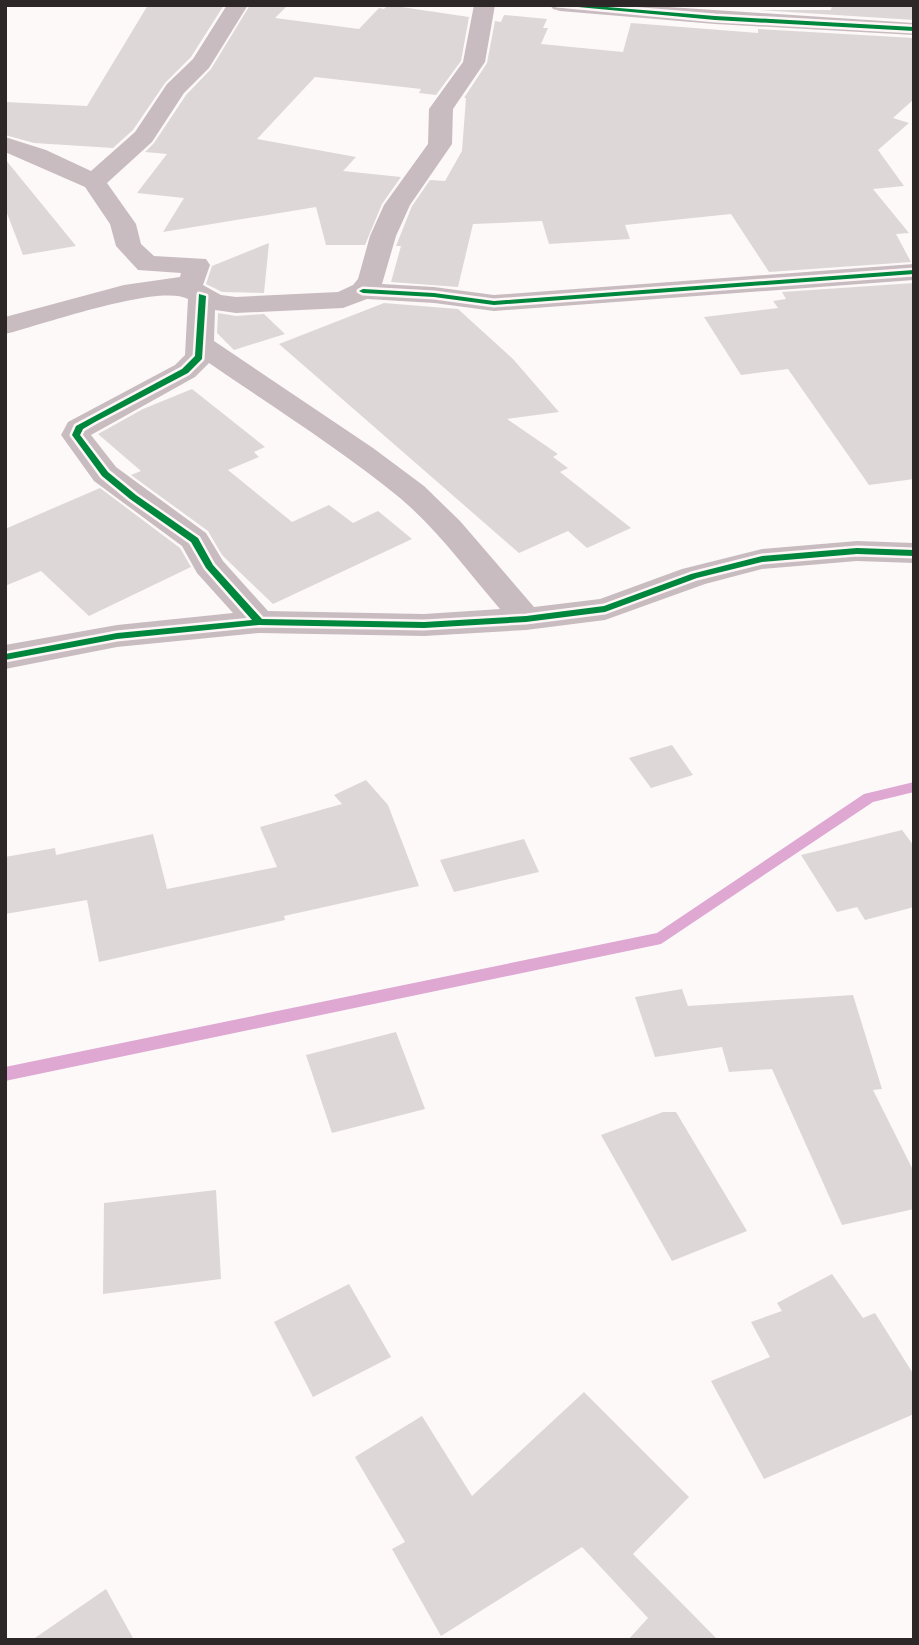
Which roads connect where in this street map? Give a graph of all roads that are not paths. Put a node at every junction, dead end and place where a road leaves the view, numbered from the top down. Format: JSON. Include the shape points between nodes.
{"nodes":[{"id":1,"x":238,"y":5,"type":"edge"},
{"id":2,"x":485,"y":5,"type":"edge"},
{"id":3,"x":560,"y":5,"type":"edge"},
{"id":4,"x":914,"y":29,"type":"edge"},
{"id":5,"x":5,"y":145,"type":"edge"},
{"id":6,"x":94,"y":182,"type":"junction"},
{"id":7,"x":914,"y":272,"type":"edge"},
{"id":8,"x":193,"y":291,"type":"junction"},
{"id":9,"x":363,"y":291,"type":"junction"},
{"id":10,"x":5,"y":326,"type":"edge"},
{"id":11,"x":201,"y":345,"type":"junction"},
{"id":12,"x":914,"y":554,"type":"edge"},
{"id":13,"x":526,"y":619,"type":"junction"},
{"id":14,"x":259,"y":622,"type":"junction"},
{"id":15,"x":5,"y":657,"type":"edge"}],
"edges":[{"from":1,"to":6,"type":"street","via":[[144,137]]},
{"from":2,"to":9,"type":"street","via":[[474,62],[441,109],[440,144],[397,205]]},
{"from":3,"to":4,"type":"street"},
{"from":5,"to":6,"type":"street"},
{"from":6,"to":8,"type":"street","via":[[123,224],[128,246],[147,264],[197,265]]},
{"from":7,"to":9,"type":"street","via":[[494,303]]},
{"from":8,"to":9,"type":"street","via":[[214,302],[236,305],[343,300]]},
{"from":8,"to":10,"type":"street","via":[[124,293]]},
{"from":8,"to":11,"type":"street"},
{"from":11,"to":13,"type":"street","via":[[413,493]]},
{"from":11,"to":14,"type":"street","via":[[199,357],[185,371],[79,428],[76,435],[105,474],[195,540],[209,566]]},
{"from":12,"to":13,"type":"street","via":[[858,551],[762,559],[694,576],[606,609]]},
{"from":13,"to":14,"type":"street","via":[[424,625]]},
{"from":14,"to":15,"type":"street","via":[[117,636]]}]}
